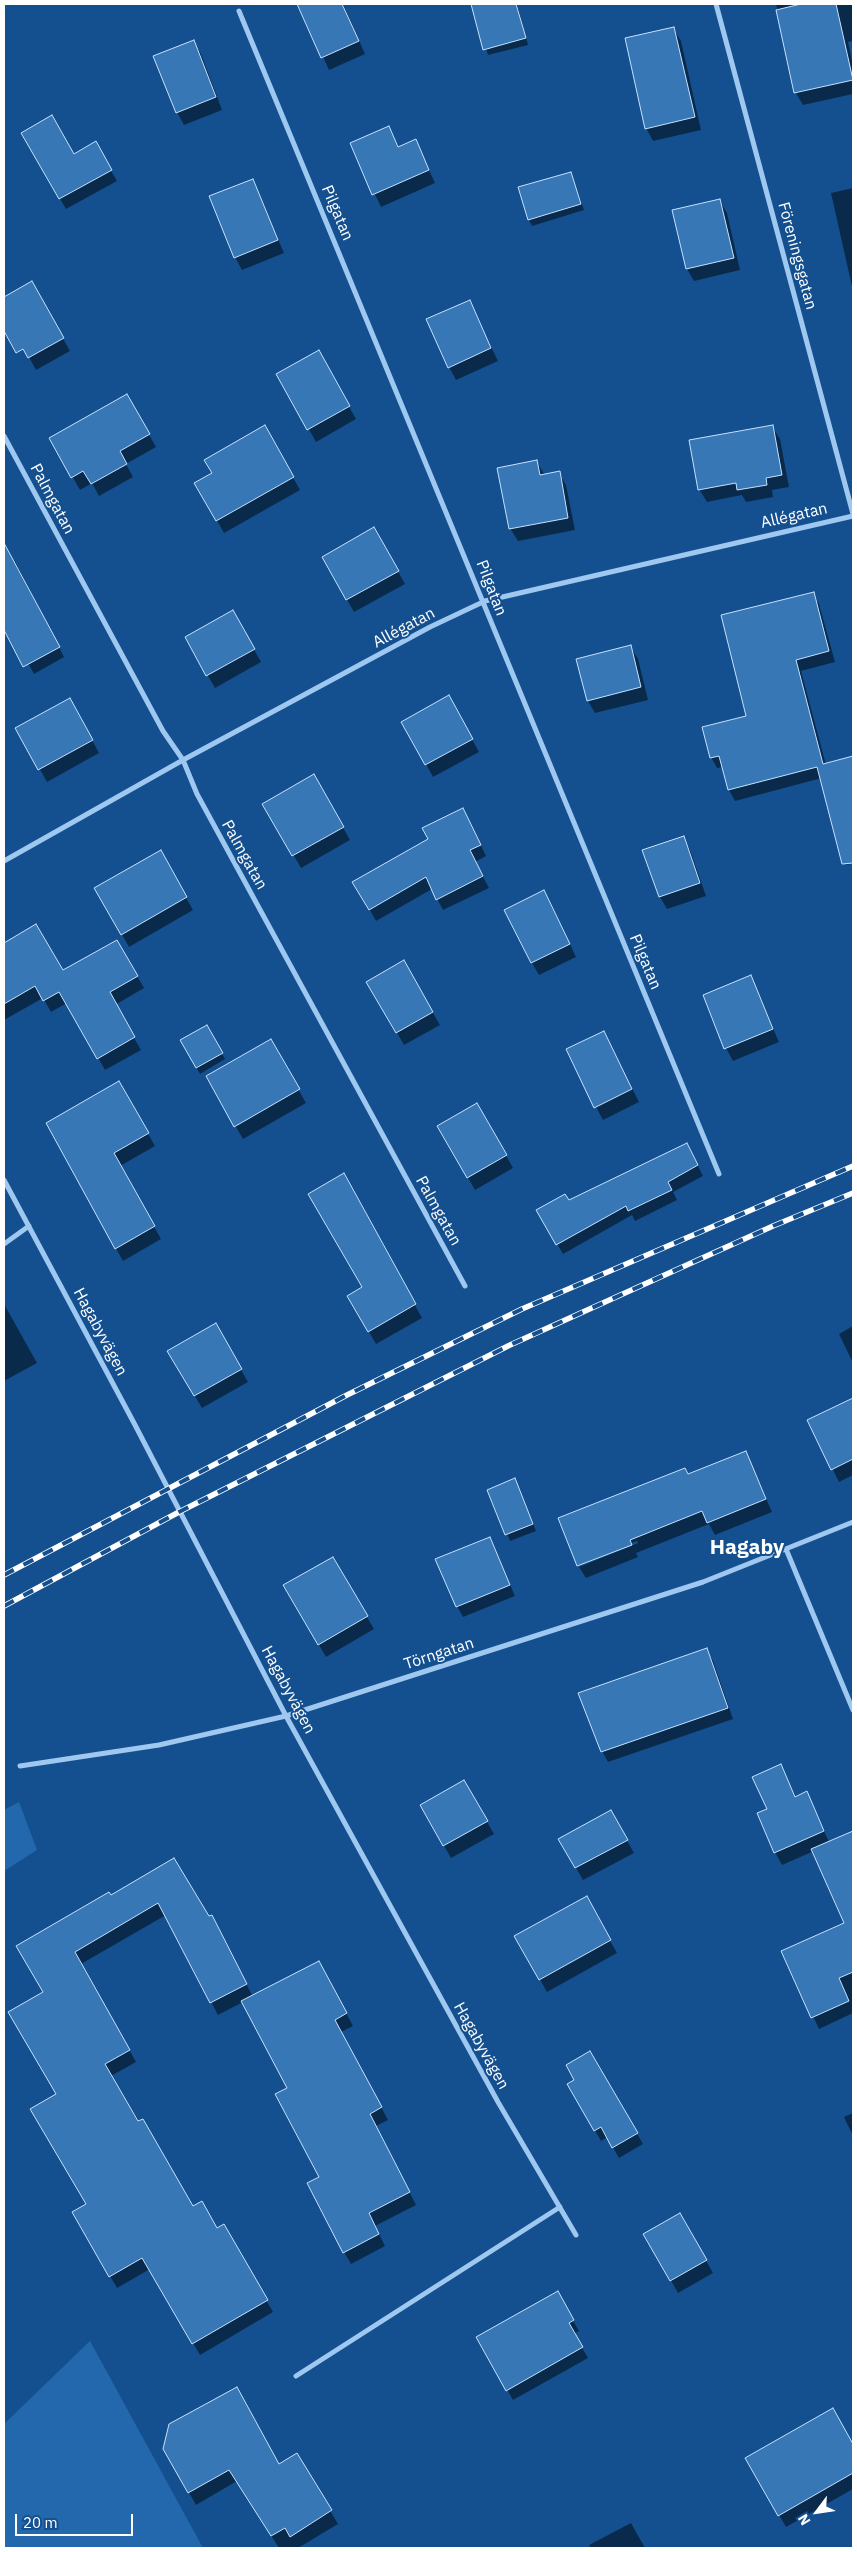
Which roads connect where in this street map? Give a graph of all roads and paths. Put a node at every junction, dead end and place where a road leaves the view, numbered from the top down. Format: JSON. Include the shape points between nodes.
{"nodes":[{"id":1,"x":716,"y":4,"type":"edge"},
{"id":2,"x":240,"y":11,"type":"dead end"},
{"id":3,"x":4,"y":436,"type":"edge"},
{"id":4,"x":853,"y":515,"type":"edge"},
{"id":5,"x":484,"y":601,"type":"junction"},
{"id":6,"x":183,"y":760,"type":"junction"},
{"id":7,"x":4,"y":861,"type":"edge"},
{"id":8,"x":719,"y":1174,"type":"dead end"},
{"id":9,"x":4,"y":1180,"type":"edge"},
{"id":10,"x":29,"y":1226,"type":"junction"},
{"id":11,"x":4,"y":1244,"type":"edge"},
{"id":12,"x":465,"y":1286,"type":"dead end"},
{"id":13,"x":853,"y":1522,"type":"edge"},
{"id":14,"x":786,"y":1549,"type":"junction"},
{"id":15,"x":853,"y":1710,"type":"edge"},
{"id":16,"x":286,"y":1716,"type":"junction"},
{"id":17,"x":20,"y":1766,"type":"dead end"},
{"id":18,"x":560,"y":2207,"type":"junction"},
{"id":19,"x":576,"y":2236,"type":"dead end"},
{"id":20,"x":296,"y":2376,"type":"dead end"}],
"edges":[{"from":1,"to":4,"type":"street","name":"Föreningsgatan"},
{"from":2,"to":5,"type":"street","name":"Pilgatan"},
{"from":3,"to":6,"type":"street","name":"Palmgatan","via":[[164,731]]},
{"from":4,"to":5,"type":"street","name":"Allégatan"},
{"from":5,"to":6,"type":"street","name":"Allégatan"},
{"from":5,"to":8,"type":"street","name":"Pilgatan"},
{"from":6,"to":7,"type":"street","name":"Allégatan"},
{"from":6,"to":12,"type":"street","name":"Palmgatan","via":[[197,794]]},
{"from":9,"to":10,"type":"street","name":"Hagabyvägen"},
{"from":10,"to":11,"type":"street"},
{"from":10,"to":16,"type":"street","name":"Hagabyvägen"},
{"from":13,"to":14,"type":"street","name":"Törngatan"},
{"from":14,"to":15,"type":"street"},
{"from":14,"to":16,"type":"street","name":"Törngatan","via":[[703,1582]]},
{"from":16,"to":17,"type":"street","name":"Törngatan","via":[[159,1745]]},
{"from":16,"to":18,"type":"street","name":"Hagabyvägen","via":[[493,2094]]},
{"from":18,"to":19,"type":"street","name":"Hagabyvägen"},
{"from":18,"to":20,"type":"street"}]}
